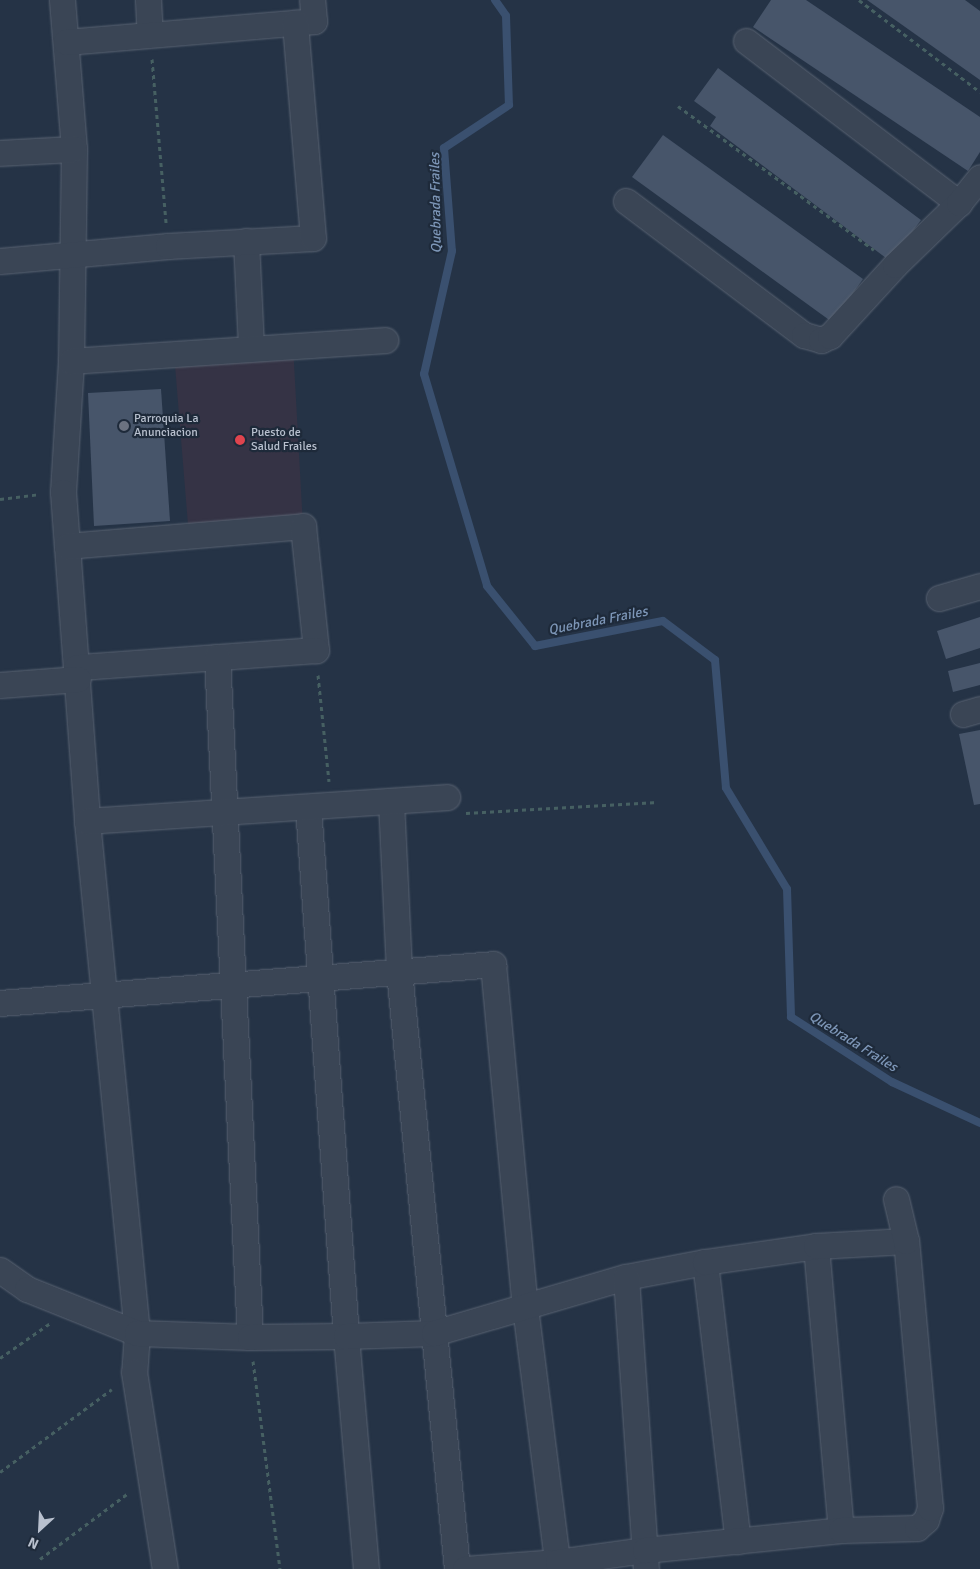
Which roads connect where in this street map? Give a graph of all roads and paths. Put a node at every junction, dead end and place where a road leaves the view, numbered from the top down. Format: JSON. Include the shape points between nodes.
{"nodes":[{"id":1,"x":62,"y":0,"type":"edge"},
{"id":2,"x":148,"y":0,"type":"edge"},
{"id":3,"x":312,"y":0,"type":"edge"},
{"id":4,"x":859,"y":0,"type":"edge"},
{"id":5,"x":295,"y":23,"type":"junction"},
{"id":6,"x":150,"y":34,"type":"junction"},
{"id":7,"x":746,"y":41,"type":"dead end"},
{"id":8,"x":66,"y":42,"type":"junction"},
{"id":9,"x":980,"y":92,"type":"edge"},
{"id":10,"x":678,"y":106,"type":"dead end"},
{"id":11,"x":74,"y":149,"type":"junction"},
{"id":12,"x":0,"y":153,"type":"edge"},
{"id":13,"x":980,"y":178,"type":"edge"},
{"id":14,"x":626,"y":201,"type":"dead end"},
{"id":15,"x":959,"y":203,"type":"junction"},
{"id":16,"x":246,"y":241,"type":"junction"},
{"id":17,"x":168,"y":246,"type":"junction"},
{"id":18,"x":74,"y":254,"type":"junction"},
{"id":19,"x":0,"y":261,"type":"edge"},
{"id":20,"x":895,"y":265,"type":"junction"},
{"id":21,"x":386,"y":340,"type":"dead end"},
{"id":22,"x":251,"y":348,"type":"junction"},
{"id":23,"x":71,"y":361,"type":"junction"},
{"id":24,"x":64,"y":492,"type":"junction"},
{"id":25,"x":0,"y":498,"type":"edge"},
{"id":26,"x":67,"y":546,"type":"junction"},
{"id":27,"x":980,"y":586,"type":"edge"},
{"id":28,"x":939,"y":598,"type":"dead end"},
{"id":29,"x":316,"y":650,"type":"junction"},
{"id":30,"x":217,"y":658,"type":"junction"},
{"id":31,"x":78,"y":673,"type":"junction"},
{"id":32,"x":0,"y":685,"type":"edge"},
{"id":33,"x":447,"y":797,"type":"joint"},
{"id":34,"x":391,"y":801,"type":"junction"},
{"id":35,"x":658,"y":802,"type":"dead end"},
{"id":36,"x":319,"y":806,"type":"junction"},
{"id":37,"x":224,"y":812,"type":"junction"},
{"id":38,"x":87,"y":821,"type":"junction"},
{"id":39,"x":399,"y":971,"type":"junction"},
{"id":40,"x":320,"y":977,"type":"junction"},
{"id":41,"x":233,"y":984,"type":"junction"},
{"id":42,"x":104,"y":993,"type":"junction"},
{"id":43,"x":0,"y":1003,"type":"edge"},
{"id":44,"x":896,"y":1199,"type":"dead end"},
{"id":45,"x":906,"y":1241,"type":"junction"},
{"id":46,"x":816,"y":1246,"type":"junction"},
{"id":47,"x":705,"y":1262,"type":"junction"},
{"id":48,"x":0,"y":1270,"type":"edge"},
{"id":49,"x":626,"y":1276,"type":"junction"},
{"id":50,"x":525,"y":1307,"type":"junction"},
{"id":51,"x":72,"y":1308,"type":"junction"},
{"id":52,"x":434,"y":1332,"type":"junction"},
{"id":53,"x":137,"y":1333,"type":"junction"},
{"id":54,"x":346,"y":1336,"type":"junction"},
{"id":55,"x":250,"y":1337,"type":"junction"},
{"id":56,"x":0,"y":1358,"type":"edge"},
{"id":57,"x":134,"y":1372,"type":"junction"},
{"id":58,"x":0,"y":1472,"type":"edge"},
{"id":59,"x":151,"y":1476,"type":"junction"},
{"id":60,"x":841,"y":1530,"type":"junction"},
{"id":61,"x":738,"y":1541,"type":"junction"},
{"id":62,"x":40,"y":1559,"type":"dead end"},
{"id":63,"x":645,"y":1559,"type":"edge"},
{"id":64,"x":558,"y":1566,"type":"edge"},
{"id":65,"x":165,"y":1569,"type":"edge"},
{"id":66,"x":280,"y":1569,"type":"edge"},
{"id":67,"x":366,"y":1569,"type":"edge"},
{"id":68,"x":457,"y":1569,"type":"edge"},
{"id":69,"x":465,"y":1569,"type":"edge"}],
"edges":[{"from":1,"to":8,"type":"street"},
{"from":2,"to":6,"type":"street"},
{"from":3,"to":5,"type":"street","via":[[314,21]]},
{"from":4,"to":9,"type":"path"},
{"from":5,"to":6,"type":"street"},
{"from":5,"to":16,"type":"street","via":[[313,238]]},
{"from":6,"to":8,"type":"street"},
{"from":6,"to":17,"type":"path"},
{"from":7,"to":15,"type":"street"},
{"from":8,"to":11,"type":"street"},
{"from":10,"to":20,"type":"path"},
{"from":11,"to":12,"type":"street"},
{"from":11,"to":18,"type":"street"},
{"from":13,"to":15,"type":"street"},
{"from":14,"to":20,"type":"street","via":[[804,335],[820,340],[830,336]]},
{"from":15,"to":20,"type":"street"},
{"from":16,"to":17,"type":"street"},
{"from":16,"to":22,"type":"street"},
{"from":17,"to":18,"type":"street"},
{"from":18,"to":19,"type":"street"},
{"from":18,"to":23,"type":"street"},
{"from":21,"to":22,"type":"street"},
{"from":22,"to":23,"type":"street"},
{"from":23,"to":24,"type":"street"},
{"from":24,"to":25,"type":"path"},
{"from":24,"to":26,"type":"street"},
{"from":26,"to":29,"type":"street","via":[[303,526]]},
{"from":26,"to":31,"type":"street"},
{"from":27,"to":28,"type":"street"},
{"from":29,"to":30,"type":"street"},
{"from":29,"to":36,"type":"path"},
{"from":30,"to":31,"type":"street"},
{"from":30,"to":37,"type":"street"},
{"from":31,"to":32,"type":"street"},
{"from":31,"to":38,"type":"street"},
{"from":33,"to":34,"type":"street"},
{"from":33,"to":35,"type":"path","via":[[449,814]]},
{"from":34,"to":36,"type":"street"},
{"from":34,"to":39,"type":"street"},
{"from":36,"to":37,"type":"street"},
{"from":36,"to":40,"type":"street"},
{"from":37,"to":38,"type":"street"},
{"from":37,"to":41,"type":"street"},
{"from":38,"to":42,"type":"street"},
{"from":39,"to":40,"type":"street"},
{"from":39,"to":50,"type":"street","via":[[493,964]]},
{"from":39,"to":52,"type":"street"},
{"from":40,"to":41,"type":"street"},
{"from":40,"to":54,"type":"street"},
{"from":41,"to":42,"type":"street"},
{"from":41,"to":55,"type":"street"},
{"from":42,"to":43,"type":"street"},
{"from":42,"to":53,"type":"street"},
{"from":44,"to":45,"type":"street"},
{"from":45,"to":46,"type":"street"},
{"from":45,"to":60,"type":"street","via":[[930,1508],[926,1520],[917,1528]]},
{"from":46,"to":47,"type":"street"},
{"from":46,"to":60,"type":"street"},
{"from":47,"to":49,"type":"street"},
{"from":47,"to":61,"type":"street"},
{"from":48,"to":51,"type":"street","via":[[27,1288]]},
{"from":49,"to":50,"type":"street"},
{"from":49,"to":63,"type":"street"},
{"from":50,"to":52,"type":"street"},
{"from":50,"to":64,"type":"street"},
{"from":51,"to":53,"type":"street"},
{"from":51,"to":56,"type":"path"},
{"from":52,"to":54,"type":"street"},
{"from":52,"to":68,"type":"street"},
{"from":53,"to":55,"type":"street"},
{"from":53,"to":57,"type":"street"},
{"from":54,"to":55,"type":"street"},
{"from":54,"to":67,"type":"street"},
{"from":55,"to":66,"type":"path"},
{"from":57,"to":58,"type":"path"},
{"from":57,"to":59,"type":"street"},
{"from":59,"to":62,"type":"path"},
{"from":59,"to":65,"type":"street"},
{"from":60,"to":61,"type":"street"},
{"from":61,"to":63,"type":"street"},
{"from":63,"to":64,"type":"street"},
{"from":64,"to":69,"type":"street"}]}
